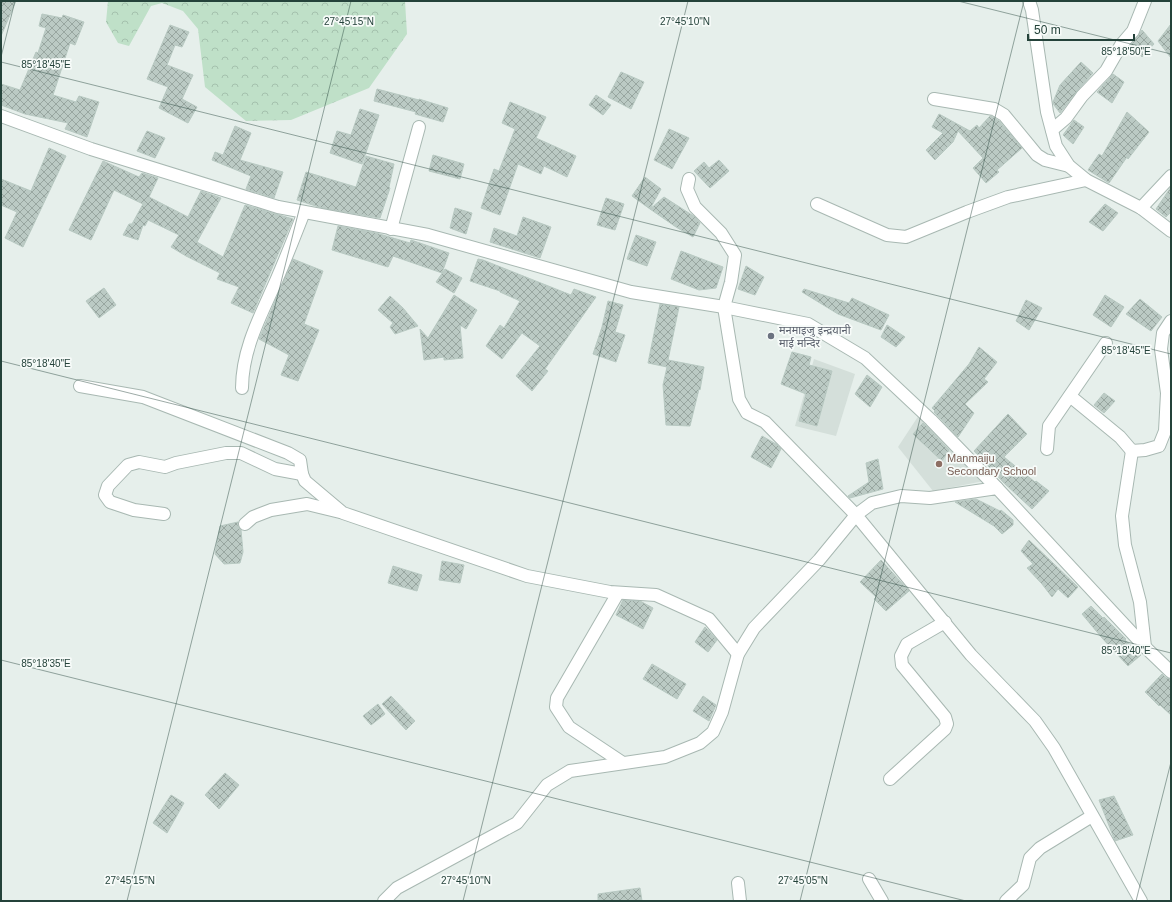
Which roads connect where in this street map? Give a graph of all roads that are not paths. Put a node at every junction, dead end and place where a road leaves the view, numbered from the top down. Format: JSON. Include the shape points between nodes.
{"nodes":[{"id":1,"x":1029,"y":1,"type":"edge"},
{"id":2,"x":1145,"y":1,"type":"edge"},
{"id":3,"x":934,"y":99,"type":"dead end"},
{"id":4,"x":1,"y":116,"type":"edge"},
{"id":5,"x":419,"y":127,"type":"dead end"},
{"id":6,"x":1052,"y":130,"type":"junction"},
{"id":7,"x":1069,"y":166,"type":"junction"},
{"id":8,"x":1171,"y":176,"type":"edge"},
{"id":9,"x":689,"y":179,"type":"dead end"},
{"id":10,"x":1086,"y":180,"type":"junction"},
{"id":11,"x":817,"y":204,"type":"dead end"},
{"id":12,"x":1140,"y":208,"type":"junction"},
{"id":13,"x":304,"y":212,"type":"junction"},
{"id":14,"x":391,"y":229,"type":"junction"},
{"id":15,"x":1171,"y":231,"type":"edge"},
{"id":16,"x":724,"y":307,"type":"junction"},
{"id":17,"x":1171,"y":321,"type":"edge"},
{"id":18,"x":1106,"y":343,"type":"dead end"},
{"id":19,"x":80,"y":386,"type":"dead end"},
{"id":20,"x":242,"y":388,"type":"dead end"},
{"id":21,"x":1070,"y":396,"type":"junction"},
{"id":22,"x":1047,"y":449,"type":"dead end"},
{"id":23,"x":1132,"y":450,"type":"junction"},
{"id":24,"x":302,"y":474,"type":"junction"},
{"id":25,"x":997,"y":488,"type":"junction"},
{"id":26,"x":343,"y":513,"type":"junction"},
{"id":27,"x":164,"y":514,"type":"dead end"},
{"id":28,"x":856,"y":515,"type":"junction"},
{"id":29,"x":245,"y":524,"type":"dead end"},
{"id":30,"x":618,"y":593,"type":"junction"},
{"id":31,"x":945,"y":622,"type":"junction"},
{"id":32,"x":1145,"y":647,"type":"junction"},
{"id":33,"x":738,"y":654,"type":"junction"},
{"id":34,"x":1171,"y":672,"type":"edge"},
{"id":35,"x":623,"y":763,"type":"junction"},
{"id":36,"x":890,"y":779,"type":"dead end"},
{"id":37,"x":1092,"y":816,"type":"junction"},
{"id":38,"x":869,"y":880,"type":"dead end"},
{"id":39,"x":738,"y":883,"type":"dead end"},
{"id":40,"x":384,"y":901,"type":"edge"},
{"id":41,"x":740,"y":901,"type":"edge"},
{"id":42,"x":882,"y":901,"type":"edge"},
{"id":43,"x":1006,"y":901,"type":"edge"},
{"id":44,"x":1141,"y":901,"type":"edge"}],
"edges":[{"from":1,"to":6,"type":"street"},
{"from":2,"to":6,"type":"street","via":[[1133,31],[1121,45],[1106,71],[1082,96],[1066,118]]},
{"from":3,"to":7,"type":"street","via":[[994,109],[1004,115],[1037,155],[1045,160]]},
{"from":4,"to":13,"type":"street","via":[[91,149],[278,207]]},
{"from":5,"to":14,"type":"street"},
{"from":6,"to":7,"type":"street","via":[[1056,146]]},
{"from":7,"to":10,"type":"street"},
{"from":8,"to":12,"type":"street"},
{"from":9,"to":16,"type":"street","via":[[687,189],[695,207],[722,233],[735,255],[732,282]]},
{"from":10,"to":11,"type":"street","via":[[1008,197],[906,237],[887,234]]},
{"from":10,"to":12,"type":"street"},
{"from":12,"to":15,"type":"street"},
{"from":13,"to":14,"type":"street"},
{"from":13,"to":20,"type":"street","via":[[254,328],[242,374]]},
{"from":14,"to":16,"type":"street","via":[[428,235],[631,292]]},
{"from":16,"to":25,"type":"street","via":[[808,324],[865,358],[932,420]]},
{"from":16,"to":28,"type":"street","via":[[739,399],[747,413],[765,422]]},
{"from":17,"to":23,"type":"street","via":[[1163,333],[1161,349],[1167,393],[1166,432],[1159,446]]},
{"from":18,"to":21,"type":"street"},
{"from":19,"to":24,"type":"street","via":[[143,397],[288,453],[300,460]]},
{"from":21,"to":22,"type":"street","via":[[1049,426]]},
{"from":21,"to":23,"type":"street","via":[[1120,436]]},
{"from":23,"to":32,"type":"street","via":[[1122,516],[1125,545],[1140,602]]},
{"from":24,"to":26,"type":"street","via":[[305,481]]},
{"from":24,"to":27,"type":"street","via":[[275,468],[241,453],[226,453],[165,467],[139,462],[128,465],[108,486],[105,495],[110,502],[134,510]]},
{"from":25,"to":28,"type":"street","via":[[930,498],[901,496],[872,503]]},
{"from":25,"to":32,"type":"street"},
{"from":26,"to":29,"type":"street","via":[[308,504],[271,510],[253,517]]},
{"from":26,"to":30,"type":"street","via":[[527,576]]},
{"from":28,"to":31,"type":"street"},
{"from":28,"to":33,"type":"street","via":[[819,560],[754,628]]},
{"from":30,"to":33,"type":"street","via":[[656,595],[709,619]]},
{"from":30,"to":35,"type":"street","via":[[557,698],[556,707],[569,727]]},
{"from":31,"to":36,"type":"street","via":[[907,644],[901,656],[902,666],[945,718],[947,724]]},
{"from":31,"to":37,"type":"street","via":[[971,655],[1035,721],[1054,748]]},
{"from":32,"to":34,"type":"street"},
{"from":33,"to":35,"type":"street","via":[[722,712],[713,732],[700,743],[665,757]]},
{"from":35,"to":40,"type":"street","via":[[570,770],[547,785],[517,823],[396,888]]},
{"from":37,"to":43,"type":"street","via":[[1040,848],[1030,858],[1023,885]]},
{"from":37,"to":44,"type":"street"},
{"from":38,"to":42,"type":"street"},
{"from":39,"to":41,"type":"street"}]}
